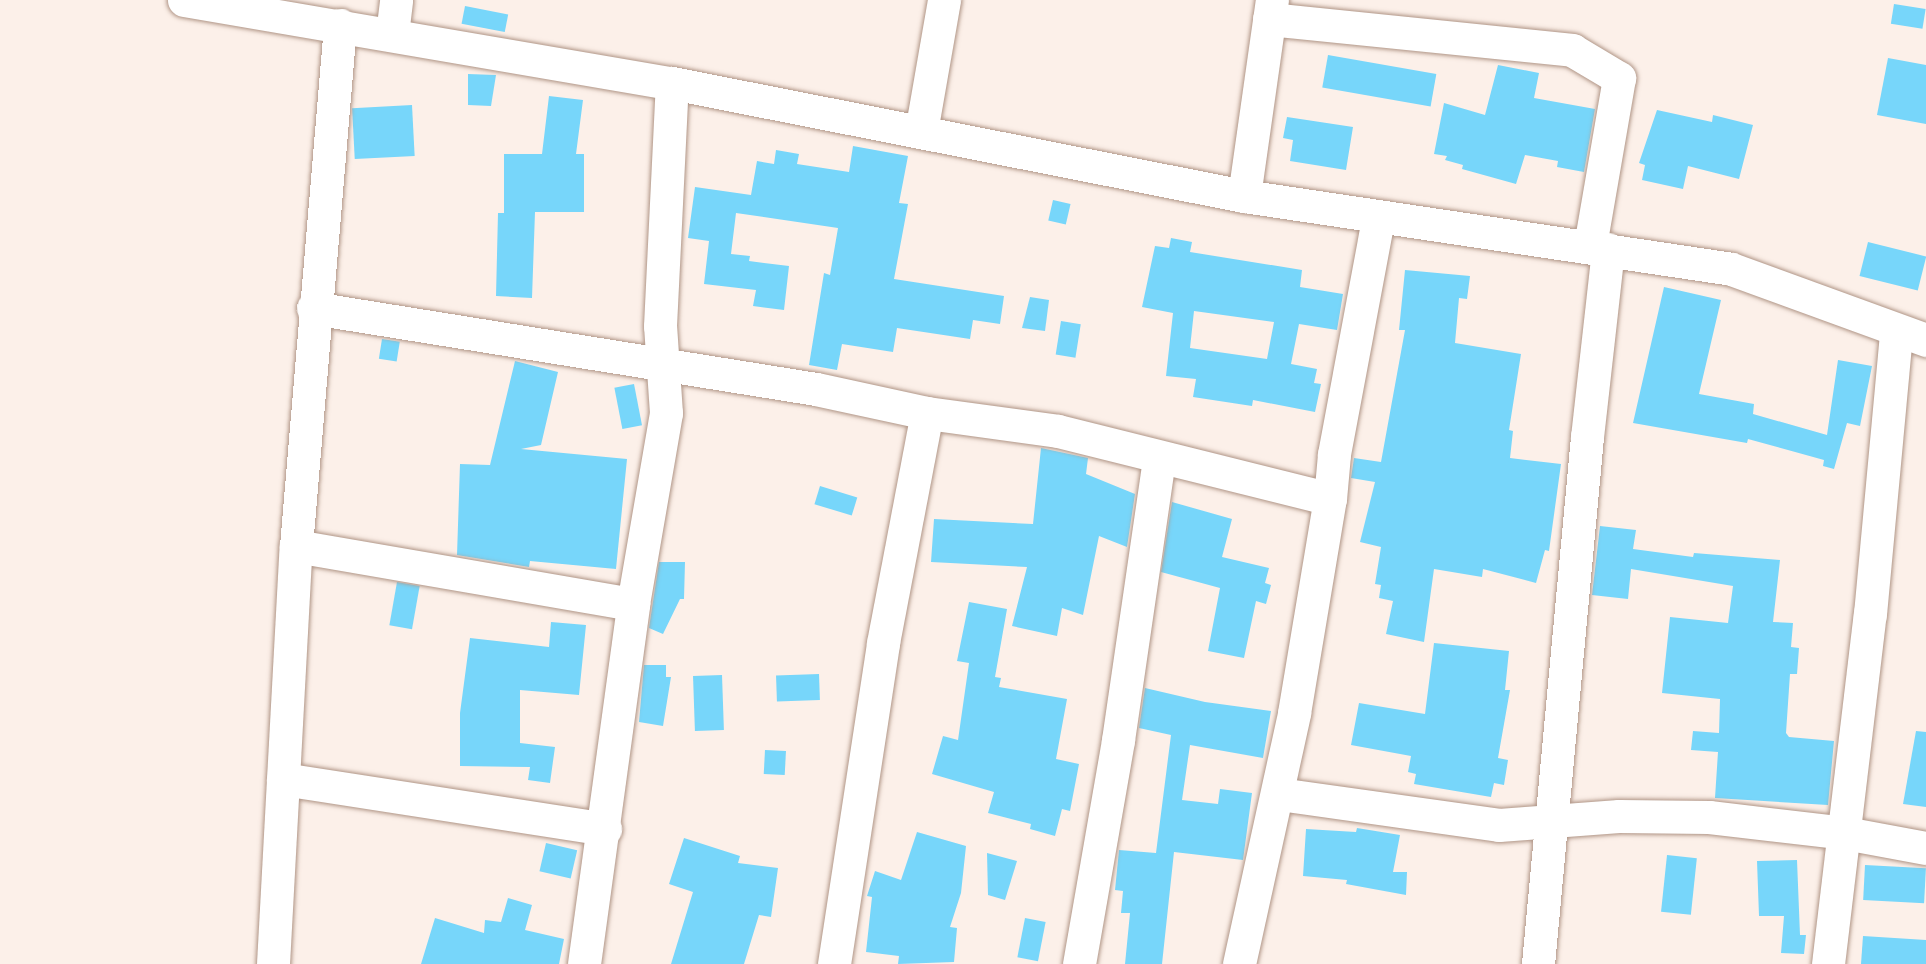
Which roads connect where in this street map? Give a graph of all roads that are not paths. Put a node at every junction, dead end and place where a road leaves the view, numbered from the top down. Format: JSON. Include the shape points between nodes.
{"nodes":[{"id":1,"x":184,"y":0,"type":"edge"},
{"id":2,"x":396,"y":0,"type":"edge"},
{"id":3,"x":944,"y":0,"type":"edge"},
{"id":4,"x":1271,"y":9,"type":"edge"},
{"id":5,"x":340,"y":25,"type":"junction"},
{"id":6,"x":392,"y":34,"type":"junction"},
{"id":7,"x":672,"y":83,"type":"junction"},
{"id":8,"x":921,"y":132,"type":"junction"},
{"id":9,"x":1244,"y":196,"type":"junction"},
{"id":10,"x":1377,"y":218,"type":"junction"},
{"id":11,"x":1599,"y":247,"type":"junction"},
{"id":12,"x":313,"y":308,"type":"junction"},
{"id":13,"x":1911,"y":336,"type":"edge"},
{"id":14,"x":662,"y":367,"type":"junction"},
{"id":15,"x":927,"y":413,"type":"junction"},
{"id":16,"x":1159,"y":458,"type":"junction"},
{"id":17,"x":1330,"y":499,"type":"junction"},
{"id":18,"x":296,"y":546,"type":"junction"},
{"id":19,"x":633,"y":604,"type":"junction"},
{"id":20,"x":283,"y":779,"type":"junction"},
{"id":21,"x":1279,"y":794,"type":"junction"},
{"id":22,"x":1553,"y":822,"type":"junction"},
{"id":23,"x":605,"y":829,"type":"junction"},
{"id":24,"x":1845,"y":833,"type":"junction"},
{"id":25,"x":1926,"y":848,"type":"edge"},
{"id":26,"x":273,"y":964,"type":"edge"},
{"id":27,"x":584,"y":964,"type":"edge"},
{"id":28,"x":834,"y":964,"type":"edge"},
{"id":29,"x":1079,"y":964,"type":"edge"},
{"id":30,"x":1239,"y":964,"type":"edge"},
{"id":31,"x":1538,"y":964,"type":"edge"},
{"id":32,"x":1828,"y":964,"type":"edge"}],
"edges":[{"from":1,"to":5,"type":"street"},
{"from":2,"to":6,"type":"street"},
{"from":3,"to":8,"type":"street"},
{"from":4,"to":9,"type":"street"},
{"from":4,"to":11,"type":"street","via":[[1572,50],[1619,78]]},
{"from":5,"to":6,"type":"street"},
{"from":5,"to":12,"type":"street"},
{"from":6,"to":7,"type":"street"},
{"from":7,"to":8,"type":"street"},
{"from":7,"to":14,"type":"street","via":[[661,282]]},
{"from":8,"to":9,"type":"street"},
{"from":9,"to":10,"type":"street"},
{"from":10,"to":11,"type":"street","via":[[1443,223]]},
{"from":10,"to":17,"type":"street","via":[[1334,454]]},
{"from":11,"to":13,"type":"street","via":[[1731,269]]},
{"from":11,"to":22,"type":"street","via":[[1587,437]]},
{"from":12,"to":14,"type":"street"},
{"from":12,"to":18,"type":"street"},
{"from":13,"to":24,"type":"street"},
{"from":14,"to":15,"type":"street","via":[[816,389]]},
{"from":14,"to":19,"type":"street","via":[[664,423]]},
{"from":15,"to":16,"type":"street","via":[[1058,431]]},
{"from":15,"to":28,"type":"street","via":[[883,643]]},
{"from":16,"to":17,"type":"street"},
{"from":16,"to":29,"type":"street","via":[[1118,740]]},
{"from":17,"to":21,"type":"street"},
{"from":18,"to":19,"type":"street"},
{"from":18,"to":20,"type":"street"},
{"from":19,"to":23,"type":"street","via":[[605,792]]},
{"from":20,"to":23,"type":"street"},
{"from":20,"to":26,"type":"street"},
{"from":21,"to":22,"type":"street","via":[[1499,825]]},
{"from":21,"to":30,"type":"street"},
{"from":22,"to":24,"type":"street","via":[[1618,816],[1709,817]]},
{"from":22,"to":31,"type":"street"},
{"from":23,"to":27,"type":"street"},
{"from":24,"to":25,"type":"street"},
{"from":24,"to":32,"type":"street"}]}
